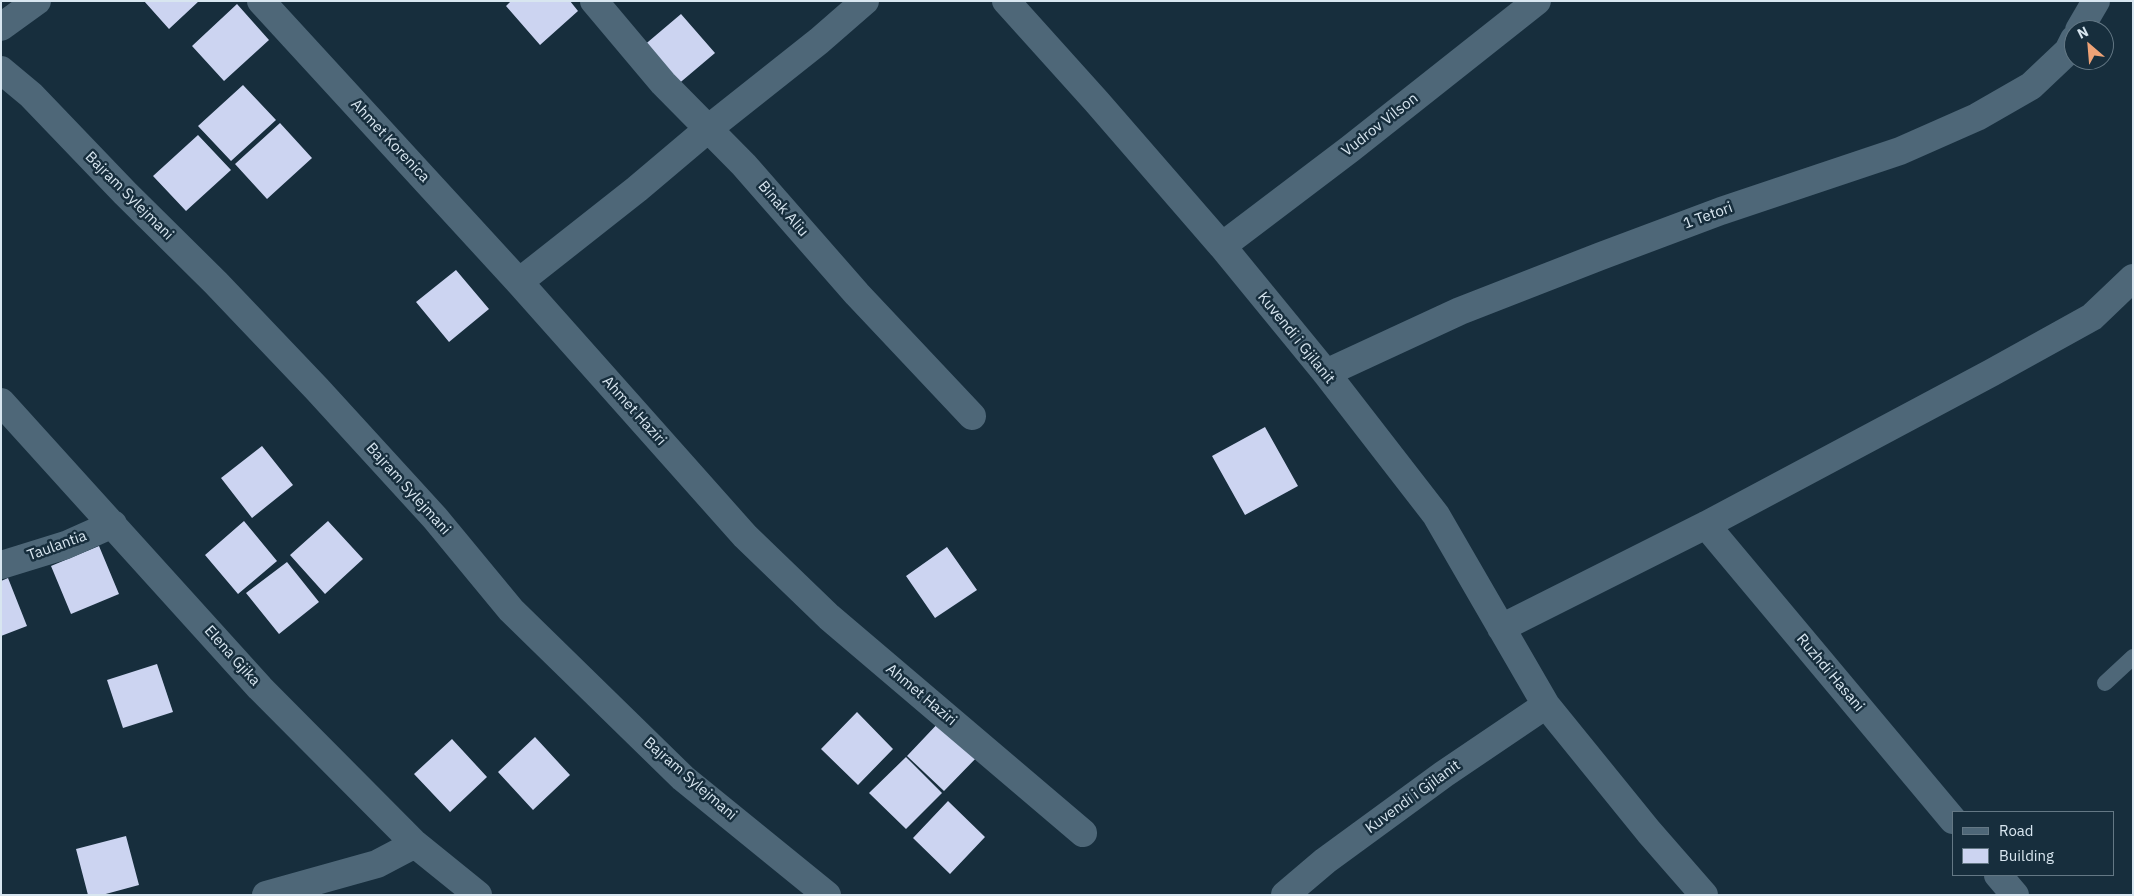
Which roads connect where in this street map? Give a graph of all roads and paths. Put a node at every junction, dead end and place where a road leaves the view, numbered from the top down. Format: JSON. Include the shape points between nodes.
{"nodes":[{"id":1,"x":37,"y":1,"type":"edge"},
{"id":2,"x":261,"y":1,"type":"edge"},
{"id":3,"x":594,"y":1,"type":"edge"},
{"id":4,"x":865,"y":1,"type":"edge"},
{"id":5,"x":1006,"y":1,"type":"edge"},
{"id":6,"x":1536,"y":1,"type":"edge"},
{"id":7,"x":2096,"y":1,"type":"edge"},
{"id":8,"x":2085,"y":20,"type":"edge"},
{"id":9,"x":1,"y":27,"type":"edge"},
{"id":10,"x":2064,"y":55,"type":"edge"},
{"id":11,"x":1,"y":70,"type":"edge"},
{"id":12,"x":708,"y":129,"type":"junction"},
{"id":13,"x":1222,"y":246,"type":"junction"},
{"id":14,"x":2133,"y":278,"type":"edge"},
{"id":15,"x":519,"y":282,"type":"junction"},
{"id":16,"x":1326,"y":373,"type":"junction"},
{"id":17,"x":1,"y":402,"type":"edge"},
{"id":18,"x":972,"y":416,"type":"dead end"},
{"id":19,"x":113,"y":524,"type":"junction"},
{"id":20,"x":1706,"y":525,"type":"junction"},
{"id":21,"x":1,"y":565,"type":"edge"},
{"id":22,"x":1501,"y":628,"type":"junction"},
{"id":23,"x":2133,"y":657,"type":"edge"},
{"id":24,"x":2105,"y":683,"type":"dead end"},
{"id":25,"x":1546,"y":704,"type":"junction"},
{"id":26,"x":1952,"y":819,"type":"edge"},
{"id":27,"x":1083,"y":833,"type":"dead end"},
{"id":28,"x":415,"y":844,"type":"junction"},
{"id":29,"x":1999,"y":876,"type":"edge"},
{"id":30,"x":266,"y":895,"type":"edge"},
{"id":31,"x":478,"y":895,"type":"edge"},
{"id":32,"x":827,"y":895,"type":"edge"},
{"id":33,"x":1285,"y":895,"type":"edge"},
{"id":34,"x":1704,"y":895,"type":"edge"},
{"id":35,"x":2015,"y":895,"type":"edge"}],
"edges":[{"from":1,"to":9,"type":"street"},
{"from":2,"to":15,"type":"street","name":"Ahmet Korenica"},
{"from":3,"to":12,"type":"street","name":"Binak Aliu"},
{"from":4,"to":12,"type":"street"},
{"from":5,"to":13,"type":"street","name":"Kuvendi i Gjilanit"},
{"from":6,"to":13,"type":"street","name":"Vudrov Vilson"},
{"from":7,"to":8,"type":"street"},
{"from":10,"to":16,"type":"street","name":"1 Tetori","via":[[2031,86],[1960,125],[1900,151],[1721,211],[1592,259],[1460,311]]},
{"from":11,"to":32,"type":"street","name":"Bajram Sylejmani","via":[[31,95],[310,382],[435,518],[510,610],[683,778]]},
{"from":12,"to":15,"type":"street"},
{"from":12,"to":18,"type":"street","name":"Binak Aliu"},
{"from":13,"to":16,"type":"street","name":"Kuvendi i Gjilanit"},
{"from":14,"to":20,"type":"street","via":[[2092,317]]},
{"from":15,"to":27,"type":"street","name":"Ahmet Haziri","via":[[745,536],[829,617]]},
{"from":16,"to":22,"type":"street","name":"Kuvendi i Gjilanit","via":[[1436,516]]},
{"from":17,"to":19,"type":"street","name":"Elena Gjika"},
{"from":19,"to":21,"type":"street","name":"Taulantia","via":[[66,545]]},
{"from":19,"to":28,"type":"street","name":"Elena Gjika","via":[[260,688]]},
{"from":20,"to":22,"type":"street"},
{"from":20,"to":26,"type":"street","name":"Ruzhdi Hasani"},
{"from":22,"to":25,"type":"street","name":"Kuvendi i Gjilanit"},
{"from":23,"to":24,"type":"lane"},
{"from":25,"to":33,"type":"street","name":"Kuvendi i Gjilanit","via":[[1325,860]]},
{"from":25,"to":34,"type":"street","name":"Kuvendi i Gjilanit"},
{"from":28,"to":30,"type":"street","via":[[377,864]]},
{"from":28,"to":31,"type":"street","name":"Elena Gjika"},
{"from":29,"to":35,"type":"street"}]}
